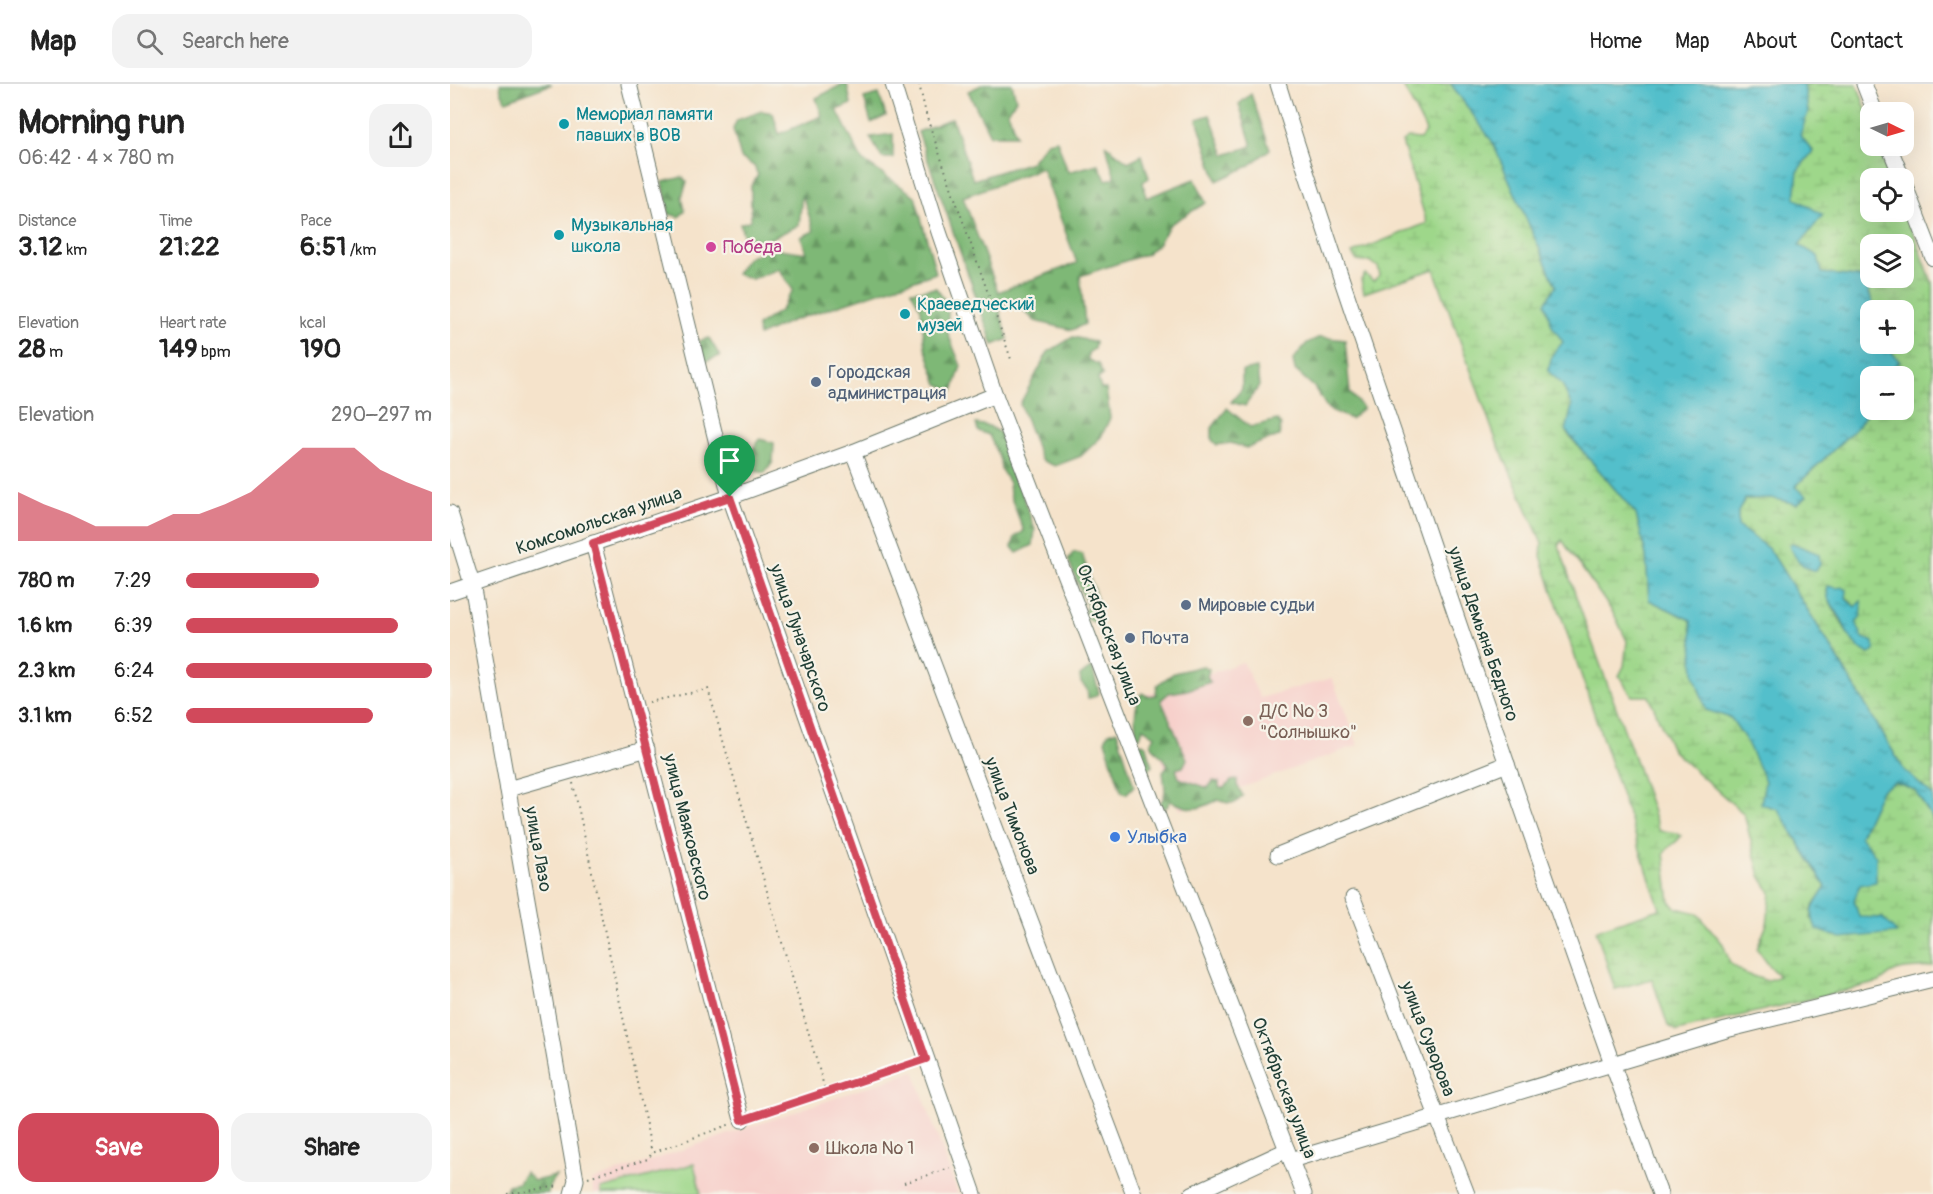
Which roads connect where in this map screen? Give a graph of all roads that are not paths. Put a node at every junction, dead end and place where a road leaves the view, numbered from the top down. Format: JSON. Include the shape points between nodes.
{"nodes":[{"id":1,"x":629,"y":84,"type":"edge"},
{"id":2,"x":893,"y":84,"type":"edge"},
{"id":3,"x":1278,"y":84,"type":"edge"},
{"id":4,"x":1864,"y":84,"type":"edge"},
{"id":5,"x":1871,"y":102,"type":"edge"},
{"id":6,"x":1914,"y":209,"type":"edge"},
{"id":7,"x":1933,"y":258,"type":"edge"},
{"id":8,"x":995,"y":395,"type":"junction"},
{"id":9,"x":853,"y":452,"type":"junction"},
{"id":10,"x":730,"y":497,"type":"junction"},
{"id":11,"x":450,"y":513,"type":"edge"},
{"id":12,"x":593,"y":543,"type":"junction"},
{"id":13,"x":472,"y":584,"type":"junction"},
{"id":14,"x":450,"y":592,"type":"edge"},
{"id":15,"x":647,"y":750,"type":"junction"},
{"id":16,"x":1507,"y":764,"type":"junction"},
{"id":17,"x":508,"y":789,"type":"junction"},
{"id":18,"x":1278,"y":855,"type":"dead end"},
{"id":19,"x":1353,"y":898,"type":"dead end"},
{"id":20,"x":1933,"y":979,"type":"edge"},
{"id":21,"x":1611,"y":1064,"type":"junction"},
{"id":22,"x":1437,"y":1116,"type":"junction"},
{"id":23,"x":742,"y":1120,"type":"road end"},
{"id":24,"x":1289,"y":1155,"type":"junction"},
{"id":25,"x":572,"y":1194,"type":"edge"},
{"id":26,"x":974,"y":1194,"type":"edge"},
{"id":27,"x":1134,"y":1194,"type":"edge"},
{"id":28,"x":1192,"y":1194,"type":"edge"},
{"id":29,"x":1304,"y":1194,"type":"edge"},
{"id":30,"x":1467,"y":1194,"type":"edge"},
{"id":31,"x":1659,"y":1194,"type":"edge"}],
"edges":[{"from":1,"to":10,"type":"street","name":"улица Луначарского"},
{"from":2,"to":8,"type":"street","name":"Октябрьская улица"},
{"from":3,"to":16,"type":"street","name":"улица Демьяна Бедного"},
{"from":4,"to":5,"type":"street"},
{"from":6,"to":7,"type":"street"},
{"from":8,"to":9,"type":"street","name":"Комсомольская улица"},
{"from":8,"to":24,"type":"street","name":"Октябрьская улица"},
{"from":9,"to":10,"type":"street","name":"Комсомольская улица"},
{"from":9,"to":27,"type":"street","name":"улица Тимонова"},
{"from":10,"to":12,"type":"street","name":"Комсомольская улица"},
{"from":10,"to":26,"type":"street","name":"улица Луначарского"},
{"from":11,"to":13,"type":"street","name":"улица Лазо"},
{"from":12,"to":13,"type":"street","name":"Комсомольская улица"},
{"from":12,"to":15,"type":"street","name":"улица Маяковского"},
{"from":13,"to":14,"type":"street","name":"Комсомольская улица"},
{"from":13,"to":17,"type":"street","name":"улица Лазо"},
{"from":15,"to":17,"type":"street"},
{"from":15,"to":23,"type":"street","name":"улица Маяковского"},
{"from":16,"to":18,"type":"street"},
{"from":16,"to":21,"type":"street","name":"улица Демьяна Бедного"},
{"from":17,"to":25,"type":"street","name":"улица Лазо","via":[[576,1180]]},
{"from":19,"to":22,"type":"street","name":"улица Суворова"},
{"from":20,"to":21,"type":"street","via":[[1726,1030]]},
{"from":21,"to":22,"type":"street"},
{"from":21,"to":31,"type":"street","name":"улица Демьяна Бедного"},
{"from":22,"to":24,"type":"street"},
{"from":22,"to":30,"type":"street","name":"улица Суворова"},
{"from":24,"to":28,"type":"street"},
{"from":24,"to":29,"type":"street","name":"Октябрьская улица"}]}
